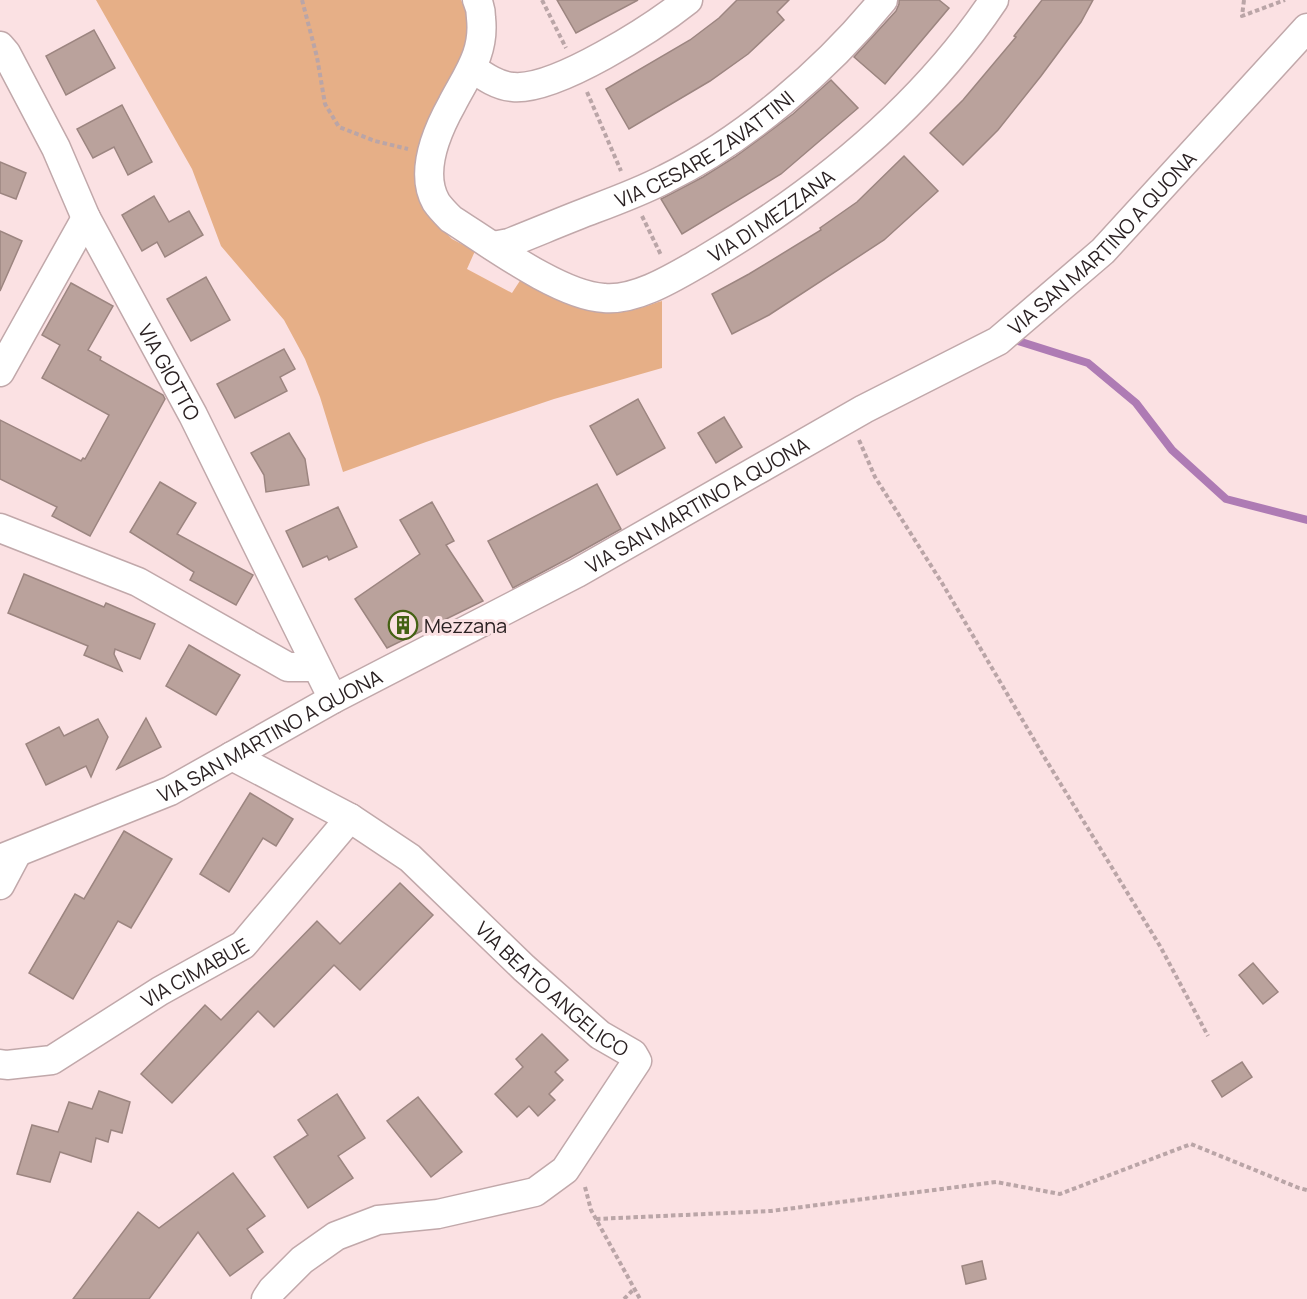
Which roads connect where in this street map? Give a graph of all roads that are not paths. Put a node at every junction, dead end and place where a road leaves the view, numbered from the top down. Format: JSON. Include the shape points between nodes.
{"nodes":[{"id":1,"x":688,"y":0,"type":"edge"},
{"id":2,"x":883,"y":0,"type":"edge"},
{"id":3,"x":994,"y":0,"type":"edge"},
{"id":4,"x":483,"y":1,"type":"edge"},
{"id":5,"x":1307,"y":28,"type":"edge"},
{"id":6,"x":0,"y":46,"type":"edge"},
{"id":7,"x":472,"y":68,"type":"junction"},
{"id":8,"x":86,"y":218,"type":"junction"},
{"id":9,"x":493,"y":246,"type":"junction"},
{"id":10,"x":0,"y":372,"type":"edge"},
{"id":11,"x":0,"y":528,"type":"edge"},
{"id":12,"x":314,"y":685,"type":"junction"},
{"id":13,"x":232,"y":756,"type":"junction"},
{"id":14,"x":350,"y":818,"type":"junction"},
{"id":15,"x":9,"y":856,"type":"edge"},
{"id":16,"x":0,"y":885,"type":"edge"},
{"id":17,"x":0,"y":1064,"type":"edge"},
{"id":18,"x":266,"y":1299,"type":"edge"}],
"edges":[{"from":1,"to":7,"type":"street","via":[[646,29],[546,82],[507,86]]},
{"from":2,"to":9,"type":"street","name":"VIA CESARE ZAVATTINI","via":[[819,69],[711,153],[632,194]]},
{"from":3,"to":9,"type":"street","name":"VIA DI MEZZANA","via":[[962,44],[883,129],[776,214],[673,277],[627,296],[597,298],[558,284]]},
{"from":4,"to":7,"type":"street","name":"VIA DI MEZZANA","via":[[481,39]]},
{"from":5,"to":12,"type":"street","name":"VIA SAN MARTINO A QUONA","via":[[1103,251],[998,341],[850,418],[577,573]]},
{"from":6,"to":8,"type":"street","name":"VIA GIOTTO","via":[[56,148]]},
{"from":7,"to":9,"type":"street","name":"VIA DI MEZZANA","via":[[434,146],[430,184],[436,203],[446,214]]},
{"from":8,"to":10,"type":"street"},
{"from":8,"to":12,"type":"street","name":"VIA GIOTTO","via":[[193,415]]},
{"from":11,"to":12,"type":"street","via":[[138,582]]},
{"from":12,"to":13,"type":"street","name":"VIA SAN MARTINO A QUONA"},
{"from":13,"to":14,"type":"street","name":"VIA BEATO ANGELICO"},
{"from":13,"to":15,"type":"street","name":"VIA SAN MARTINO A QUONA","via":[[170,791]]},
{"from":14,"to":17,"type":"street","name":"VIA CIMABUE","via":[[243,945],[160,991],[52,1060]]},
{"from":14,"to":18,"type":"street","name":"VIA BEATO ANGELICO","via":[[411,858],[524,968],[600,1035],[633,1054],[637,1061],[565,1170],[535,1192],[438,1214],[378,1220],[336,1236],[302,1260]]},
{"from":15,"to":16,"type":"street"}]}
